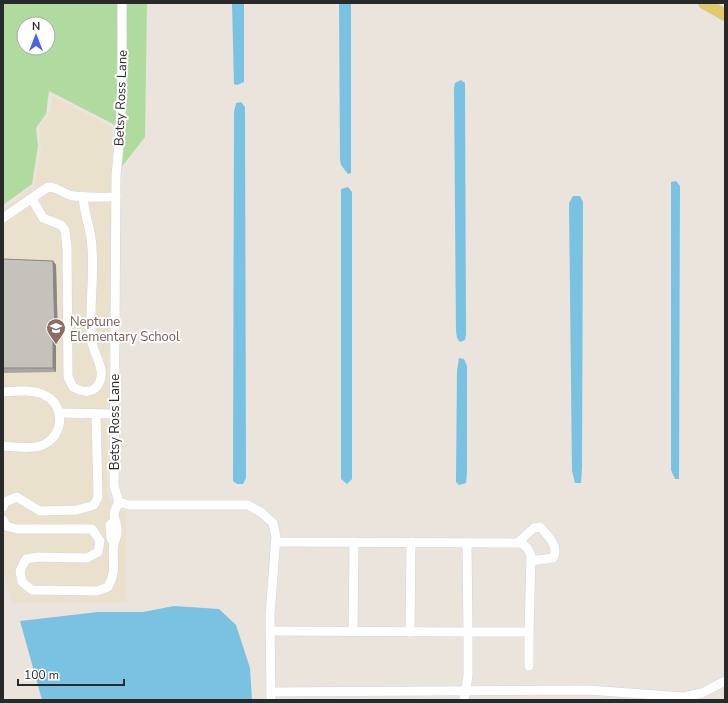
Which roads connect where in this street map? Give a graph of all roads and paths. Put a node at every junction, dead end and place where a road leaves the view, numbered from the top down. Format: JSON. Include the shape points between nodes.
{"nodes":[{"id":1,"x":122,"y":3,"type":"edge"},
{"id":2,"x":704,"y":3,"type":"edge"},
{"id":3,"x":725,"y":15,"type":"edge"},
{"id":4,"x":83,"y":196,"type":"junction"},
{"id":5,"x":116,"y":197,"type":"junction"},
{"id":6,"x":32,"y":199,"type":"junction"},
{"id":7,"x":3,"y":218,"type":"edge"},
{"id":8,"x":3,"y":392,"type":"edge"},
{"id":9,"x":60,"y":413,"type":"junction"},
{"id":10,"x":96,"y":414,"type":"junction"},
{"id":11,"x":114,"y":414,"type":"junction"},
{"id":12,"x":3,"y":446,"type":"edge"},
{"id":13,"x":119,"y":502,"type":"junction"},
{"id":14,"x":3,"y":507,"type":"edge"},
{"id":15,"x":3,"y":520,"type":"edge"},
{"id":16,"x":276,"y":542,"type":"junction"},
{"id":17,"x":354,"y":542,"type":"junction"},
{"id":18,"x":411,"y":542,"type":"junction"},
{"id":19,"x":467,"y":543,"type":"junction"},
{"id":20,"x":517,"y":543,"type":"junction"},
{"id":21,"x":531,"y":561,"type":"junction"},
{"id":22,"x":270,"y":631,"type":"junction"},
{"id":23,"x":353,"y":631,"type":"junction"},
{"id":24,"x":410,"y":632,"type":"junction"},
{"id":25,"x":468,"y":632,"type":"junction"},
{"id":26,"x":530,"y":632,"type":"junction"},
{"id":27,"x":529,"y":666,"type":"dead end"},
{"id":28,"x":725,"y":681,"type":"edge"},
{"id":29,"x":465,"y":690,"type":"junction"},
{"id":30,"x":271,"y":696,"type":"edge"},
{"id":31,"x":642,"y":698,"type":"edge"},
{"id":32,"x":464,"y":700,"type":"edge"}],
"edges":[{"from":1,"to":5,"type":"street","name":"Betsy Ross Lane","via":[[122,84]]},
{"from":2,"to":3,"type":"main road"},
{"from":4,"to":5,"type":"street"},
{"from":4,"to":6,"type":"street","via":[[73,196],[55,187],[48,187]]},
{"from":4,"to":6,"type":"street","via":[[84,212],[91,238],[92,342],[102,372],[97,386],[86,392],[73,387],[68,377],[68,248],[65,230],[61,225],[43,218]]},
{"from":5,"to":11,"type":"street","name":"Betsy Ross Lane"},
{"from":6,"to":7,"type":"street"},
{"from":8,"to":9,"type":"street","via":[[44,394],[56,404]]},
{"from":9,"to":10,"type":"street"},
{"from":9,"to":12,"type":"street","via":[[57,433],[47,443],[36,447]]},
{"from":10,"to":11,"type":"street"},
{"from":10,"to":14,"type":"street","via":[[98,497],[94,505],[77,510],[40,511],[17,497],[5,502]]},
{"from":11,"to":13,"type":"street","name":"Betsy Ross Lane","via":[[114,486]]},
{"from":13,"to":15,"type":"street","via":[[114,511],[114,521],[110,525],[114,544],[114,576],[108,587],[96,591],[32,590],[22,582],[20,571],[26,560],[38,557],[87,558],[98,552],[100,542],[92,529],[17,530],[6,526]]},
{"from":13,"to":16,"type":"street","via":[[129,505],[248,505],[273,523]]},
{"from":16,"to":17,"type":"street"},
{"from":16,"to":22,"type":"street"},
{"from":17,"to":18,"type":"street"},
{"from":17,"to":23,"type":"street"},
{"from":18,"to":19,"type":"street"},
{"from":18,"to":24,"type":"street"},
{"from":19,"to":20,"type":"street"},
{"from":19,"to":25,"type":"street"},
{"from":20,"to":21,"type":"street","via":[[522,543],[528,549]]},
{"from":20,"to":21,"type":"street","via":[[534,528],[540,527],[548,536],[556,548],[556,554],[553,558]]},
{"from":21,"to":26,"type":"street"},
{"from":22,"to":23,"type":"street"},
{"from":22,"to":30,"type":"street"},
{"from":23,"to":24,"type":"street"},
{"from":24,"to":25,"type":"street"},
{"from":25,"to":26,"type":"street"},
{"from":25,"to":29,"type":"street","via":[[468,676]]},
{"from":26,"to":27,"type":"street"},
{"from":28,"to":31,"type":"street","via":[[702,693],[684,697]]},
{"from":29,"to":30,"type":"street"},
{"from":29,"to":31,"type":"street","via":[[588,690]]},
{"from":29,"to":32,"type":"street"}]}
